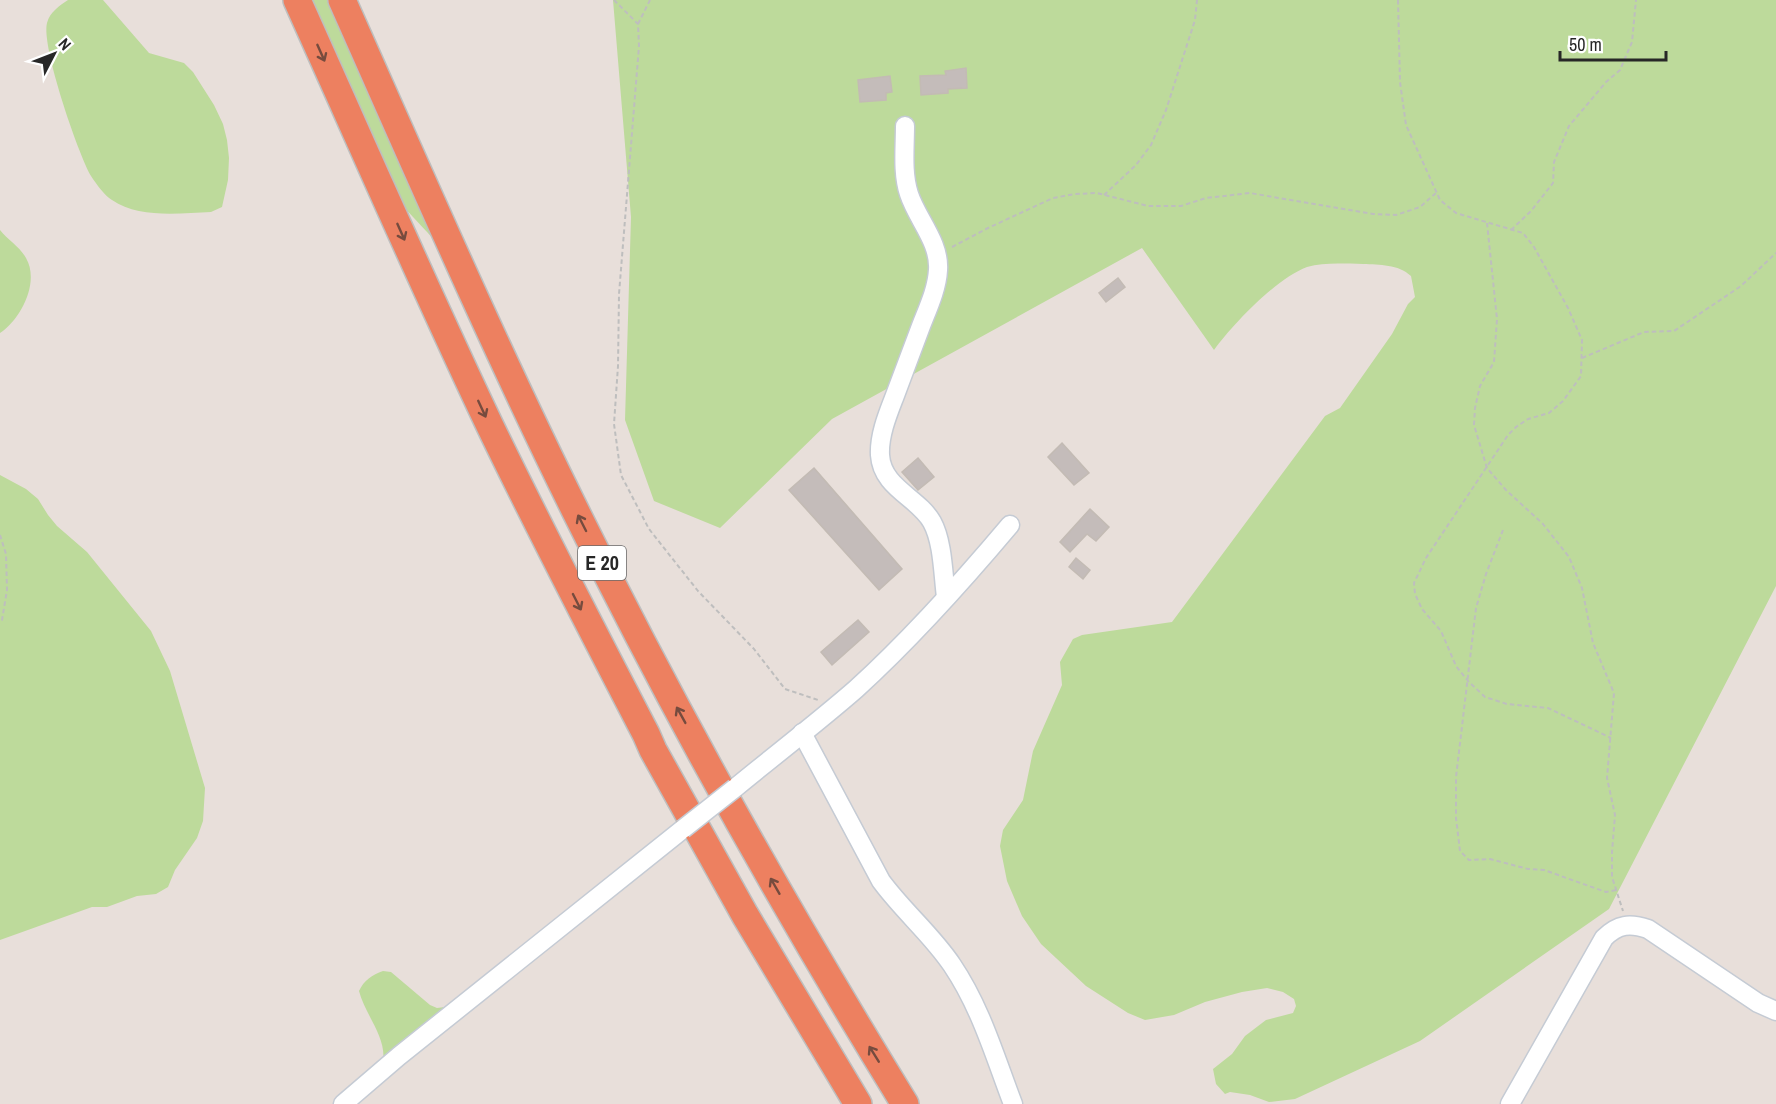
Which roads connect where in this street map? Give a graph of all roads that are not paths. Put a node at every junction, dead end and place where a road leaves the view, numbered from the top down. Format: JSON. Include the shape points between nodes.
{"nodes":[{"id":1,"x":297,"y":0,"type":"edge"},
{"id":2,"x":342,"y":0,"type":"edge"},
{"id":3,"x":905,"y":126,"type":"dead end"},
{"id":4,"x":1010,"y":525,"type":"dead end"},
{"id":5,"x":946,"y":597,"type":"junction"},
{"id":6,"x":802,"y":733,"type":"junction"},
{"id":7,"x":1776,"y":1011,"type":"edge"},
{"id":8,"x":343,"y":1104,"type":"edge"},
{"id":9,"x":858,"y":1104,"type":"edge"},
{"id":10,"x":905,"y":1104,"type":"edge"},
{"id":11,"x":1013,"y":1104,"type":"edge"},
{"id":12,"x":1509,"y":1104,"type":"edge"}],
"edges":[{"from":1,"to":9,"type":"highway","number":"E 20","one_way":true,"via":[[452,346],[582,612],[745,915]]},
{"from":10,"to":2,"type":"highway","number":"E 20","one_way":true,"via":[[761,862],[619,597],[493,339]]},
{"from":3,"to":5,"type":"street","via":[[905,181],[939,268],[888,414],[880,441],[880,458],[889,480],[933,522]]},
{"from":4,"to":5,"type":"street"},
{"from":5,"to":6,"type":"street","via":[[902,645]]},
{"from":6,"to":8,"type":"street","bridge":true},
{"from":6,"to":11,"type":"street","via":[[881,881],[961,979],[982,1020]]},
{"from":7,"to":12,"type":"street","via":[[1648,930],[1628,924],[1620,926],[1604,938]]}]}
